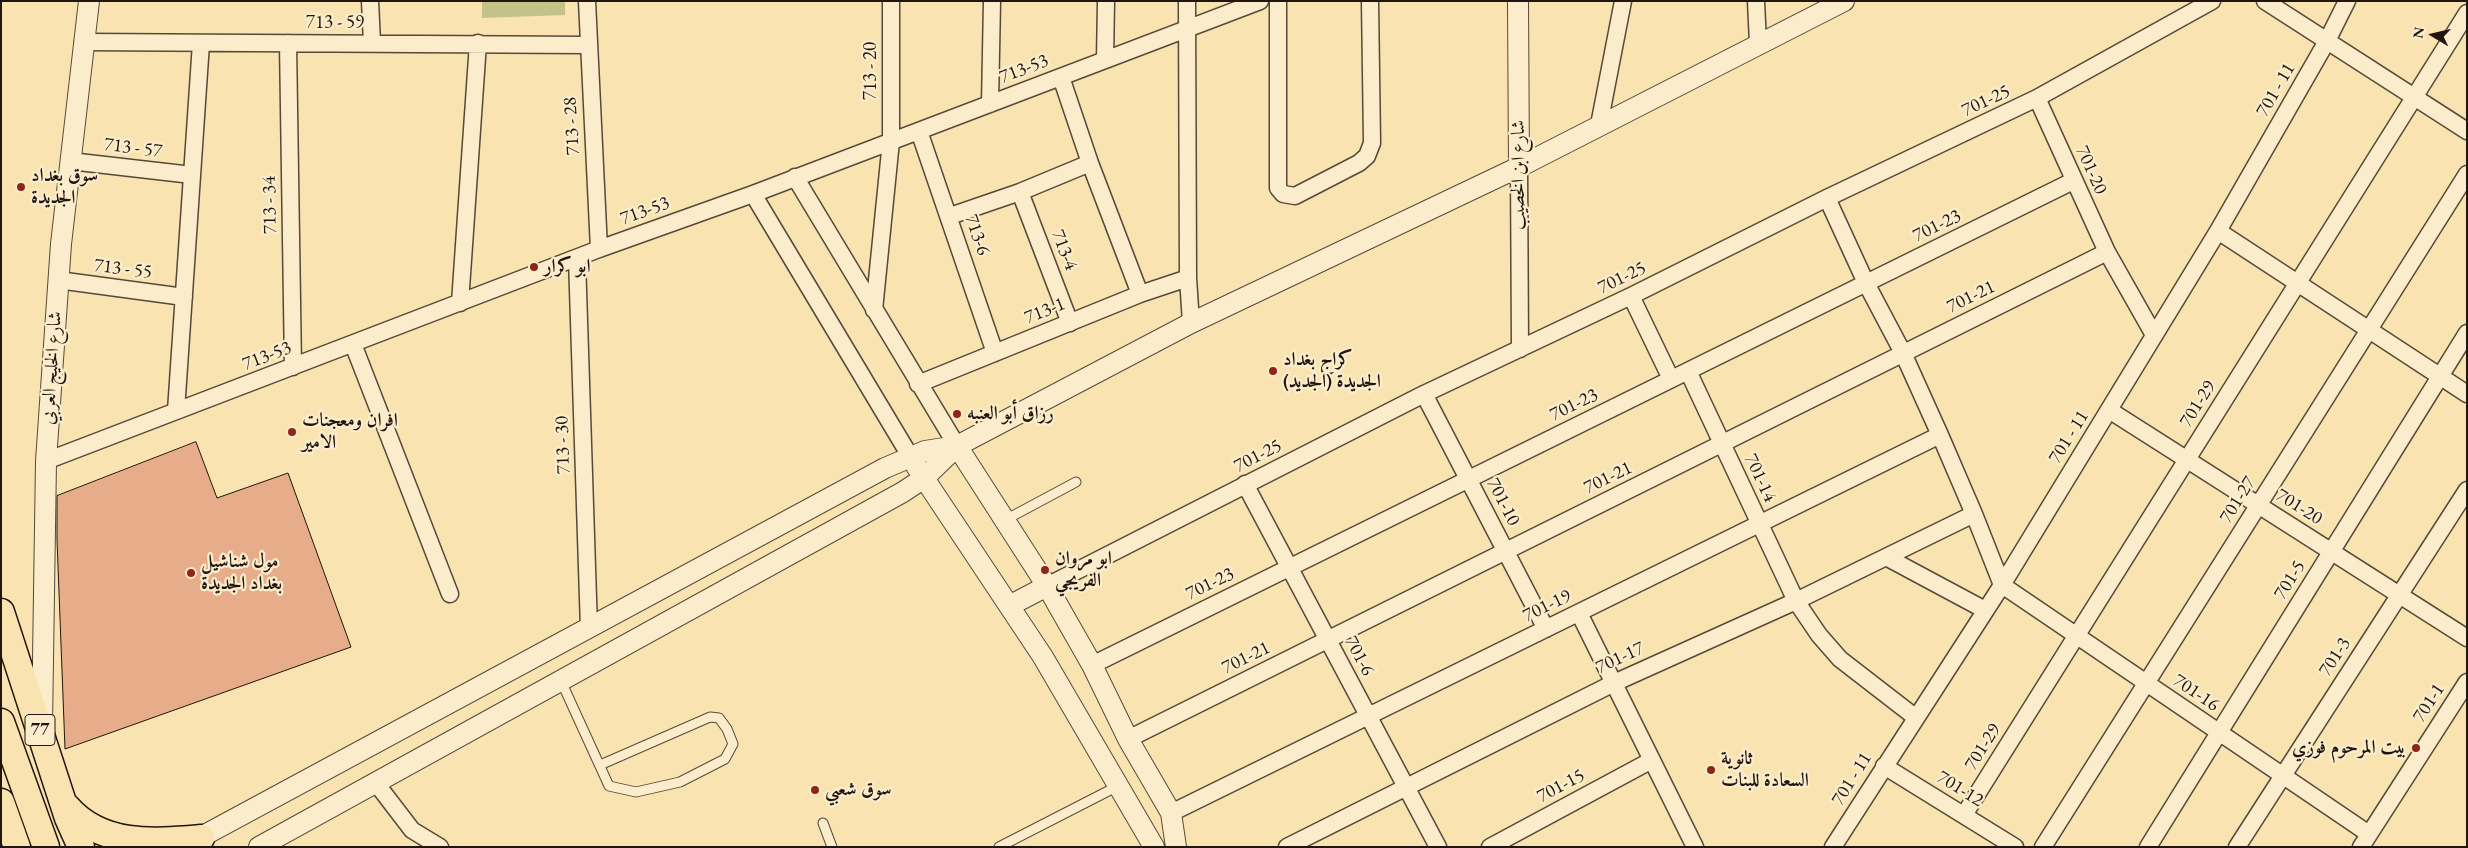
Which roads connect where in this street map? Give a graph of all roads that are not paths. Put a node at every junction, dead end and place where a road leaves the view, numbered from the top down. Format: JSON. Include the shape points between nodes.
{"nodes":[{"id":1,"x":89,"y":1,"type":"edge"},
{"id":2,"x":370,"y":1,"type":"edge"},
{"id":3,"x":587,"y":1,"type":"edge"},
{"id":4,"x":891,"y":1,"type":"edge"},
{"id":5,"x":992,"y":1,"type":"edge"},
{"id":6,"x":1106,"y":1,"type":"edge"},
{"id":7,"x":1187,"y":1,"type":"edge"},
{"id":8,"x":1260,"y":1,"type":"edge"},
{"id":9,"x":1278,"y":1,"type":"edge"},
{"id":10,"x":1370,"y":1,"type":"edge"},
{"id":11,"x":1518,"y":1,"type":"edge"},
{"id":12,"x":1623,"y":1,"type":"edge"},
{"id":13,"x":1756,"y":1,"type":"edge"},
{"id":14,"x":1844,"y":1,"type":"edge"},
{"id":15,"x":2212,"y":1,"type":"edge"},
{"id":16,"x":2265,"y":1,"type":"edge"},
{"id":17,"x":2347,"y":1,"type":"edge"},
{"id":18,"x":1818,"y":7,"type":"edge"},
{"id":19,"x":2467,"y":13,"type":"edge"},
{"id":20,"x":1187,"y":29,"type":"junction"},
{"id":21,"x":2327,"y":41,"type":"junction"},
{"id":22,"x":83,"y":42,"type":"junction"},
{"id":23,"x":201,"y":42,"type":"junction"},
{"id":24,"x":288,"y":43,"type":"junction"},
{"id":25,"x":372,"y":43,"type":"junction"},
{"id":26,"x":478,"y":43,"type":"junction"},
{"id":27,"x":1758,"y":44,"type":"junction"},
{"id":28,"x":587,"y":45,"type":"junction"},
{"id":29,"x":1105,"y":60,"type":"junction"},
{"id":30,"x":1061,"y":76,"type":"junction"},
{"id":31,"x":2414,"y":97,"type":"junction"},
{"id":32,"x":2037,"y":98,"type":"junction"},
{"id":33,"x":990,"y":104,"type":"junction"},
{"id":34,"x":1599,"y":125,"type":"junction"},
{"id":35,"x":919,"y":131,"type":"junction"},
{"id":36,"x":2467,"y":131,"type":"edge"},
{"id":37,"x":892,"y":141,"type":"junction"},
{"id":38,"x":70,"y":161,"type":"junction"},
{"id":39,"x":1090,"y":163,"type":"junction"},
{"id":40,"x":1519,"y":167,"type":"junction"},
{"id":41,"x":2467,"y":174,"type":"edge"},
{"id":42,"x":192,"y":175,"type":"junction"},
{"id":43,"x":795,"y":178,"type":"junction"},
{"id":44,"x":2073,"y":181,"type":"junction"},
{"id":45,"x":1020,"y":192,"type":"junction"},
{"id":46,"x":753,"y":194,"type":"junction"},
{"id":47,"x":1827,"y":198,"type":"junction"},
{"id":48,"x":950,"y":216,"type":"junction"},
{"id":49,"x":2218,"y":231,"type":"junction"},
{"id":50,"x":599,"y":249,"type":"junction"},
{"id":51,"x":2106,"y":252,"type":"junction"},
{"id":52,"x":577,"y":259,"type":"junction"},
{"id":53,"x":1188,"y":278,"type":"junction"},
{"id":54,"x":58,"y":280,"type":"junction"},
{"id":55,"x":1866,"y":283,"type":"junction"},
{"id":56,"x":2298,"y":283,"type":"junction"},
{"id":57,"x":1140,"y":294,"type":"junction"},
{"id":58,"x":1631,"y":296,"type":"junction"},
{"id":59,"x":184,"y":297,"type":"junction"},
{"id":60,"x":460,"y":303,"type":"junction"},
{"id":61,"x":874,"y":310,"type":"junction"},
{"id":62,"x":1070,"y":323,"type":"junction"},
{"id":63,"x":1191,"y":323,"type":"junction"},
{"id":64,"x":2369,"y":330,"type":"junction"},
{"id":65,"x":2467,"y":334,"type":"edge"},
{"id":66,"x":2154,"y":335,"type":"junction"},
{"id":67,"x":353,"y":344,"type":"junction"},
{"id":68,"x":1520,"y":349,"type":"junction"},
{"id":69,"x":995,"y":353,"type":"junction"},
{"id":70,"x":1903,"y":353,"type":"junction"},
{"id":71,"x":293,"y":367,"type":"junction"},
{"id":72,"x":1688,"y":371,"type":"junction"},
{"id":73,"x":2440,"y":376,"type":"junction"},
{"id":74,"x":1671,"y":379,"type":"junction"},
{"id":75,"x":918,"y":384,"type":"junction"},
{"id":76,"x":1424,"y":394,"type":"junction"},
{"id":77,"x":2467,"y":394,"type":"edge"},
{"id":78,"x":2109,"y":410,"type":"junction"},
{"id":79,"x":176,"y":412,"type":"junction"},
{"id":80,"x":1940,"y":436,"type":"junction"},
{"id":81,"x":1722,"y":443,"type":"junction"},
{"id":82,"x":957,"y":446,"type":"junction"},
{"id":83,"x":910,"y":456,"type":"junction"},
{"id":84,"x":2187,"y":460,"type":"junction"},
{"id":85,"x":46,"y":461,"type":"junction"},
{"id":86,"x":924,"y":478,"type":"junction"},
{"id":87,"x":1468,"y":479,"type":"junction"},
{"id":88,"x":1076,"y":482,"type":"dead end"},
{"id":89,"x":1245,"y":484,"type":"junction"},
{"id":90,"x":2467,"y":490,"type":"edge"},
{"id":91,"x":2258,"y":505,"type":"junction"},
{"id":92,"x":1974,"y":514,"type":"junction"},
{"id":93,"x":1004,"y":520,"type":"junction"},
{"id":94,"x":1760,"y":524,"type":"junction"},
{"id":95,"x":1506,"y":551,"type":"junction"},
{"id":96,"x":2331,"y":551,"type":"junction"},
{"id":97,"x":1886,"y":557,"type":"junction"},
{"id":98,"x":1289,"y":567,"type":"junction"},
{"id":99,"x":2002,"y":585,"type":"junction"},
{"id":100,"x":1047,"y":586,"type":"junction"},
{"id":101,"x":450,"y":594,"type":"dead end"},
{"id":102,"x":2399,"y":595,"type":"junction"},
{"id":103,"x":1796,"y":601,"type":"junction"},
{"id":104,"x":1009,"y":606,"type":"junction"},
{"id":105,"x":1985,"y":610,"type":"junction"},
{"id":106,"x":1,"y":612,"type":"edge"},
{"id":107,"x":1579,"y":612,"type":"junction"},
{"id":108,"x":589,"y":629,"type":"junction"},
{"id":109,"x":1546,"y":629,"type":"junction"},
{"id":110,"x":2076,"y":635,"type":"junction"},
{"id":111,"x":2467,"y":638,"type":"edge"},
{"id":112,"x":1328,"y":640,"type":"junction"},
{"id":113,"x":1092,"y":665,"type":"junction"},
{"id":114,"x":560,"y":681,"type":"junction"},
{"id":115,"x":2467,"y":682,"type":"edge"},
{"id":116,"x":1614,"y":683,"type":"junction"},
{"id":117,"x":2146,"y":683,"type":"junction"},
{"id":118,"x":1368,"y":716,"type":"junction"},
{"id":119,"x":1916,"y":717,"type":"junction"},
{"id":120,"x":1,"y":722,"type":"edge"},
{"id":121,"x":2219,"y":732,"type":"junction"},
{"id":122,"x":42,"y":737,"type":"junction"},
{"id":123,"x":1128,"y":739,"type":"junction"},
{"id":124,"x":1652,"y":760,"type":"junction"},
{"id":125,"x":600,"y":765,"type":"junction"},
{"id":126,"x":1884,"y":766,"type":"junction"},
{"id":127,"x":2283,"y":776,"type":"junction"},
{"id":128,"x":376,"y":783,"type":"junction"},
{"id":129,"x":1118,"y":786,"type":"junction"},
{"id":130,"x":1406,"y":788,"type":"junction"},
{"id":131,"x":1,"y":802,"type":"edge"},
{"id":132,"x":63,"y":802,"type":"junction"},
{"id":133,"x":1171,"y":813,"type":"junction"},
{"id":134,"x":1964,"y":815,"type":"junction"},
{"id":135,"x":823,"y":823,"type":"dead end"},
{"id":136,"x":2365,"y":840,"type":"edge"},
{"id":137,"x":192,"y":842,"type":"edge"},
{"id":138,"x":17,"y":847,"type":"edge"},
{"id":139,"x":46,"y":847,"type":"edge"},
{"id":140,"x":80,"y":847,"type":"edge"},
{"id":141,"x":259,"y":847,"type":"edge"},
{"id":142,"x":440,"y":847,"type":"edge"},
{"id":143,"x":832,"y":847,"type":"edge"},
{"id":144,"x":999,"y":847,"type":"edge"},
{"id":145,"x":1154,"y":847,"type":"edge"},
{"id":146,"x":1176,"y":847,"type":"edge"},
{"id":147,"x":1287,"y":847,"type":"edge"},
{"id":148,"x":1438,"y":847,"type":"edge"},
{"id":149,"x":1490,"y":847,"type":"edge"},
{"id":150,"x":1695,"y":847,"type":"edge"},
{"id":151,"x":1833,"y":847,"type":"edge"},
{"id":152,"x":2014,"y":847,"type":"edge"},
{"id":153,"x":2043,"y":847,"type":"edge"},
{"id":154,"x":2148,"y":847,"type":"edge"},
{"id":155,"x":2237,"y":847,"type":"edge"}],
"edges":[{"from":1,"to":22,"type":"street","name":"شارع الخليج العربي"},
{"from":2,"to":25,"type":"street"},
{"from":3,"to":28,"type":"street","name":"713 - 28"},
{"from":4,"to":37,"type":"street","name":"713 - 20"},
{"from":5,"to":33,"type":"street"},
{"from":6,"to":29,"type":"street"},
{"from":7,"to":20,"type":"street"},
{"from":8,"to":20,"type":"street","name":"713-53"},
{"from":9,"to":10,"type":"street","via":[[1278,188],[1283,194],[1295,196],[1359,163],[1367,156],[1372,143]]},
{"from":11,"to":40,"type":"street","name":"شارع ابن الخصيب"},
{"from":12,"to":34,"type":"street"},
{"from":13,"to":27,"type":"street"},
{"from":14,"to":18,"type":"street"},
{"from":15,"to":32,"type":"street","name":"701-25"},
{"from":16,"to":21,"type":"street"},
{"from":17,"to":21,"type":"street","name":"701 - 11"},
{"from":18,"to":27,"type":"street"},
{"from":19,"to":31,"type":"street","name":"701-29"},
{"from":20,"to":29,"type":"street","name":"713-53"},
{"from":20,"to":53,"type":"street"},
{"from":21,"to":31,"type":"street"},
{"from":21,"to":49,"type":"street","name":"701 - 11"},
{"from":22,"to":23,"type":"street","name":"713 - 59"},
{"from":22,"to":38,"type":"street","name":"شارع الخليج العربي"},
{"from":23,"to":24,"type":"street","name":"713 - 59"},
{"from":23,"to":42,"type":"street"},
{"from":24,"to":25,"type":"street","name":"713 - 59"},
{"from":24,"to":71,"type":"street","name":"713 - 34"},
{"from":25,"to":26,"type":"street","name":"713 - 59"},
{"from":26,"to":28,"type":"street","name":"713 - 59"},
{"from":26,"to":60,"type":"street"},
{"from":27,"to":34,"type":"street"},
{"from":28,"to":50,"type":"street","name":"713 - 28"},
{"from":29,"to":30,"type":"street","name":"713-53"},
{"from":30,"to":33,"type":"street","name":"713-53"},
{"from":30,"to":39,"type":"street"},
{"from":31,"to":36,"type":"street"},
{"from":31,"to":56,"type":"street","name":"701-29"},
{"from":32,"to":44,"type":"street","name":"701-20"},
{"from":32,"to":47,"type":"street","name":"701-25"},
{"from":33,"to":35,"type":"street","name":"713-53"},
{"from":34,"to":40,"type":"street"},
{"from":35,"to":37,"type":"street","name":"713-53"},
{"from":35,"to":48,"type":"street","name":"713-6"},
{"from":37,"to":43,"type":"street","name":"713-53"},
{"from":37,"to":61,"type":"street","name":"713 - 20"},
{"from":38,"to":42,"type":"street","name":"713 - 57"},
{"from":38,"to":54,"type":"street","name":"شارع الخليج العربي"},
{"from":39,"to":45,"type":"street"},
{"from":39,"to":57,"type":"street"},
{"from":40,"to":63,"type":"street"},
{"from":40,"to":68,"type":"street","name":"شارع ابن الخصيب"},
{"from":41,"to":64,"type":"street","name":"701-27"},
{"from":42,"to":59,"type":"street"},
{"from":43,"to":46,"type":"street","name":"713-53"},
{"from":43,"to":61,"type":"street"},
{"from":44,"to":51,"type":"street","name":"701-20"},
{"from":44,"to":55,"type":"street","name":"701-23"},
{"from":45,"to":48,"type":"street"},
{"from":45,"to":62,"type":"street","name":"713-4"},
{"from":46,"to":50,"type":"street","name":"713-53"},
{"from":46,"to":83,"type":"street"},
{"from":47,"to":55,"type":"street"},
{"from":47,"to":58,"type":"street","name":"701-25"},
{"from":48,"to":69,"type":"street","name":"713-6"},
{"from":49,"to":56,"type":"street"},
{"from":49,"to":66,"type":"street","name":"701 - 11"},
{"from":50,"to":52,"type":"street","name":"713-53"},
{"from":51,"to":66,"type":"street","name":"701-20"},
{"from":51,"to":70,"type":"street","name":"701-21"},
{"from":52,"to":60,"type":"street","name":"713-53"},
{"from":52,"to":108,"type":"street","name":"713 - 30"},
{"from":53,"to":57,"type":"street","name":"713-1"},
{"from":53,"to":63,"type":"street"},
{"from":54,"to":59,"type":"street","name":"713 - 55"},
{"from":54,"to":85,"type":"street","name":"شارع الخليج العربي"},
{"from":55,"to":70,"type":"street"},
{"from":55,"to":72,"type":"street","name":"701-23"},
{"from":56,"to":64,"type":"street"},
{"from":56,"to":84,"type":"street","name":"701-29"},
{"from":57,"to":62,"type":"street","name":"713-1"},
{"from":58,"to":68,"type":"street","name":"701-25"},
{"from":58,"to":74,"type":"street"},
{"from":59,"to":79,"type":"street"},
{"from":60,"to":67,"type":"street","name":"713-53"},
{"from":61,"to":75,"type":"street"},
{"from":62,"to":69,"type":"street","name":"713-1"},
{"from":63,"to":82,"type":"street"},
{"from":64,"to":73,"type":"street"},
{"from":64,"to":91,"type":"street","name":"701-27"},
{"from":65,"to":73,"type":"street","name":"701-5"},
{"from":66,"to":78,"type":"street","name":"701 - 11"},
{"from":67,"to":71,"type":"street","name":"713-53"},
{"from":67,"to":101,"type":"street"},
{"from":68,"to":76,"type":"street","name":"701-25"},
{"from":69,"to":75,"type":"street","name":"713-1"},
{"from":70,"to":80,"type":"street"},
{"from":70,"to":81,"type":"street","name":"701-21"},
{"from":71,"to":79,"type":"street","name":"713-53"},
{"from":72,"to":74,"type":"street","name":"701-23"},
{"from":72,"to":81,"type":"street","name":"701-14"},
{"from":73,"to":77,"type":"street"},
{"from":73,"to":96,"type":"street","name":"701-5"},
{"from":74,"to":87,"type":"street","name":"701-23"},
{"from":75,"to":82,"type":"street"},
{"from":76,"to":87,"type":"street","name":"701-10"},
{"from":76,"to":89,"type":"street","name":"701-25"},
{"from":78,"to":84,"type":"street","name":"701-20"},
{"from":78,"to":99,"type":"street","name":"701 - 11"},
{"from":79,"to":85,"type":"street","name":"713-53"},
{"from":80,"to":92,"type":"street"},
{"from":80,"to":94,"type":"street","name":"701-19"},
{"from":81,"to":94,"type":"street","name":"701-14"},
{"from":81,"to":95,"type":"street","name":"701-21"},
{"from":82,"to":83,"type":"street"},
{"from":82,"to":86,"type":"street"},
{"from":82,"to":93,"type":"street"},
{"from":83,"to":86,"type":"street"},
{"from":83,"to":108,"type":"street"},
{"from":84,"to":91,"type":"street","name":"701-20"},
{"from":84,"to":110,"type":"street","name":"701-29"},
{"from":85,"to":122,"type":"street","name":"شارع الخليج العربي"},
{"from":86,"to":104,"type":"street"},
{"from":86,"to":114,"type":"street"},
{"from":87,"to":95,"type":"street","name":"701-10"},
{"from":87,"to":98,"type":"street","name":"701-23"},
{"from":88,"to":93,"type":"lane"},
{"from":89,"to":98,"type":"street","name":"701-6"},
{"from":89,"to":100,"type":"street","name":"701-25"},
{"from":90,"to":102,"type":"street","name":"701-3"},
{"from":91,"to":96,"type":"street","name":"701-20"},
{"from":91,"to":117,"type":"street","name":"701-27"},
{"from":92,"to":97,"type":"street","name":"701-17"},
{"from":92,"to":99,"type":"street"},
{"from":93,"to":100,"type":"street"},
{"from":94,"to":103,"type":"street","name":"701-14"},
{"from":94,"to":107,"type":"street","name":"701-19"},
{"from":95,"to":109,"type":"street","name":"701-10"},
{"from":95,"to":112,"type":"street","name":"701-21"},
{"from":96,"to":102,"type":"street","name":"701-20"},
{"from":96,"to":121,"type":"street","name":"701-5"},
{"from":97,"to":103,"type":"street","name":"701-17"},
{"from":97,"to":105,"type":"street"},
{"from":98,"to":112,"type":"street","name":"701-6"},
{"from":98,"to":113,"type":"street","name":"701-23"},
{"from":99,"to":105,"type":"street","name":"701 - 11"},
{"from":99,"to":110,"type":"street","name":"701-16"},
{"from":100,"to":104,"type":"street"},
{"from":100,"to":113,"type":"street"},
{"from":102,"to":111,"type":"street","name":"701-20"},
{"from":102,"to":127,"type":"street","name":"701-3"},
{"from":103,"to":116,"type":"street","name":"701-17"},
{"from":103,"to":119,"type":"street","name":"701-14","via":[[1840,659]]},
{"from":104,"to":129,"type":"street","via":[[1043,657]]},
{"from":105,"to":119,"type":"street","name":"701 - 11"},
{"from":106,"to":122,"type":"main road","number":"77"},
{"from":107,"to":109,"type":"street","name":"701-19"},
{"from":107,"to":116,"type":"street"},
{"from":108,"to":137,"type":"street"},
{"from":109,"to":118,"type":"street","name":"701-19"},
{"from":110,"to":117,"type":"street","name":"701-16"},
{"from":110,"to":134,"type":"street","name":"701-29"},
{"from":112,"to":118,"type":"street","name":"701-6"},
{"from":112,"to":123,"type":"street","name":"701-21"},
{"from":113,"to":123,"type":"street"},
{"from":114,"to":125,"type":"lane"},
{"from":114,"to":128,"type":"street"},
{"from":115,"to":136,"type":"street","name":"701-1"},
{"from":116,"to":124,"type":"street"},
{"from":116,"to":130,"type":"street","name":"701-17"},
{"from":117,"to":121,"type":"street","name":"701-16"},
{"from":117,"to":153,"type":"street","name":"701-27"},
{"from":118,"to":130,"type":"street","name":"701-6"},
{"from":118,"to":133,"type":"street","name":"701-19"},
{"from":119,"to":126,"type":"street","name":"701 - 11"},
{"from":120,"to":139,"type":"main road"},
{"from":121,"to":127,"type":"street","name":"701-16"},
{"from":121,"to":154,"type":"street","name":"701-5"},
{"from":122,"to":132,"type":"main road","number":"77"},
{"from":123,"to":133,"type":"street"},
{"from":124,"to":149,"type":"street","name":"701-15"},
{"from":124,"to":150,"type":"street"},
{"from":125,"to":125,"type":"lane","via":[[609,786],[636,792],[680,782],[726,759],[733,744],[719,718],[710,717]]},
{"from":126,"to":134,"type":"street","name":"701-12"},
{"from":126,"to":151,"type":"street","name":"701 - 11"},
{"from":127,"to":136,"type":"street","name":"701-16"},
{"from":127,"to":155,"type":"street","name":"701-3"},
{"from":128,"to":141,"type":"street"},
{"from":128,"to":142,"type":"street","via":[[412,830]]},
{"from":129,"to":144,"type":"lane"},
{"from":129,"to":145,"type":"street"},
{"from":130,"to":147,"type":"street","name":"701-17"},
{"from":130,"to":148,"type":"street","name":"701-6"},
{"from":131,"to":138,"type":"main road"},
{"from":132,"to":137,"type":"main road","via":[[94,830],[113,837]]},
{"from":132,"to":140,"type":"main road","number":"77"},
{"from":133,"to":146,"type":"street"},
{"from":134,"to":152,"type":"street","name":"701-12"},
{"from":135,"to":143,"type":"lane"}]}
